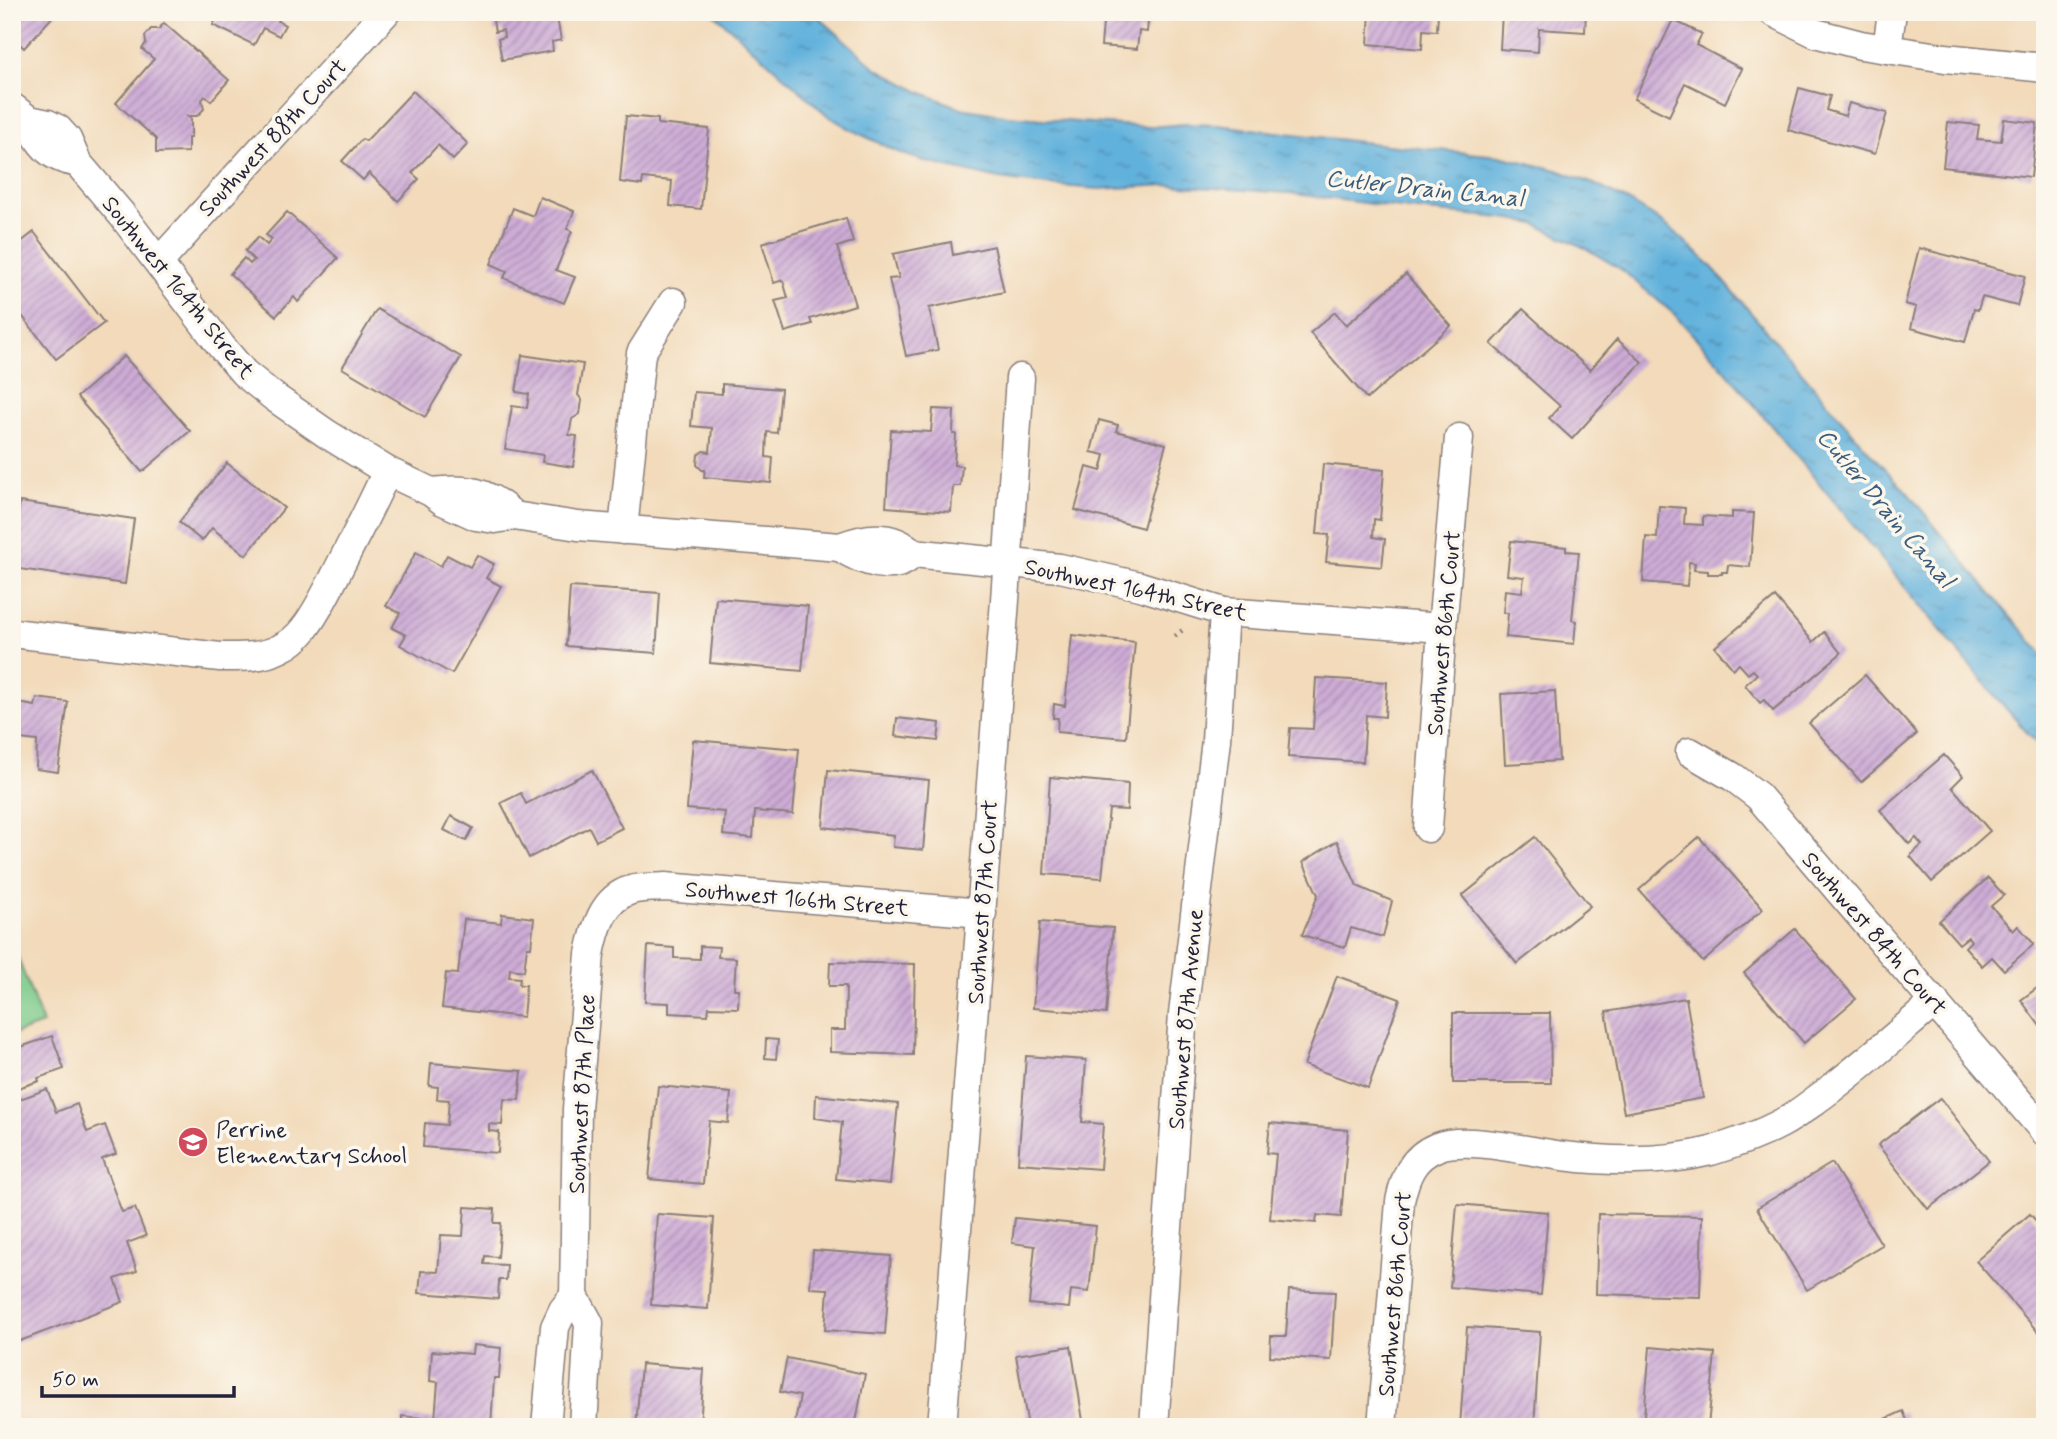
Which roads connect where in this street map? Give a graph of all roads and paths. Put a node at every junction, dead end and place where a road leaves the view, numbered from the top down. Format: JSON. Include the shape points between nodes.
{"nodes":[{"id":1,"x":386,"y":12,"type":"edge"},
{"id":2,"x":1773,"y":12,"type":"edge"},
{"id":3,"x":1892,"y":12,"type":"edge"},
{"id":4,"x":1887,"y":49,"type":"junction"},
{"id":5,"x":2045,"y":68,"type":"edge"},
{"id":6,"x":20,"y":113,"type":"edge"},
{"id":7,"x":159,"y":262,"type":"junction"},
{"id":8,"x":673,"y":302,"type":"dead end"},
{"id":9,"x":1020,"y":378,"type":"dead end"},
{"id":10,"x":1459,"y":438,"type":"dead end"},
{"id":11,"x":387,"y":471,"type":"junction"},
{"id":12,"x":623,"y":530,"type":"junction"},
{"id":13,"x":1007,"y":562,"type":"junction"},
{"id":14,"x":1224,"y":612,"type":"junction"},
{"id":15,"x":1185,"y":628,"type":"dead end"},
{"id":16,"x":1442,"y":628,"type":"junction"},
{"id":17,"x":12,"y":633,"type":"edge"},
{"id":18,"x":1175,"y":636,"type":"dead end"},
{"id":19,"x":1690,"y":752,"type":"dead end"},
{"id":20,"x":1428,"y":828,"type":"dead end"},
{"id":21,"x":615,"y":898,"type":"joint"},
{"id":22,"x":982,"y":913,"type":"junction"},
{"id":23,"x":1935,"y":1002,"type":"junction"},
{"id":24,"x":2045,"y":1132,"type":"edge"},
{"id":25,"x":574,"y":1296,"type":"junction"},
{"id":26,"x":546,"y":1427,"type":"edge"},
{"id":27,"x":583,"y":1427,"type":"edge"},
{"id":28,"x":942,"y":1427,"type":"edge"},
{"id":29,"x":1154,"y":1427,"type":"edge"},
{"id":30,"x":1382,"y":1427,"type":"edge"}],
"edges":[{"from":1,"to":7,"type":"street","name":"Southwest 88th Court"},
{"from":2,"to":4,"type":"street","via":[[1815,33]]},
{"from":3,"to":4,"type":"street"},
{"from":4,"to":5,"type":"street"},
{"from":6,"to":7,"type":"street","name":"Southwest 164th Street","via":[[50,153],[77,162]]},
{"from":7,"to":11,"type":"street","name":"Southwest 164th Street","via":[[244,373]]},
{"from":8,"to":12,"type":"street","via":[[641,353]]},
{"from":9,"to":13,"type":"street","name":"Southwest 87th Court"},
{"from":10,"to":16,"type":"street","name":"Southwest 86th Court"},
{"from":11,"to":12,"type":"street","name":"Southwest 164th Street","via":[[431,492],[483,494],[514,516]]},
{"from":11,"to":17,"type":"street","via":[[316,611],[304,630],[279,649],[220,657]]},
{"from":12,"to":13,"type":"street","name":"Southwest 164th Street","via":[[840,547],[887,540],[903,544],[913,553]]},
{"from":13,"to":14,"type":"street","name":"Southwest 164th Street","via":[[1098,576]]},
{"from":13,"to":22,"type":"street","name":"Southwest 87th Court"},
{"from":14,"to":16,"type":"street","name":"Southwest 164th Street"},
{"from":14,"to":29,"type":"street","name":"Southwest 87th Avenue","via":[[1214,754],[1183,1014]]},
{"from":15,"to":18,"type":"path"},
{"from":16,"to":20,"type":"street","name":"Southwest 86th Court"},
{"from":19,"to":23,"type":"street","name":"Southwest 84th Court","via":[[1758,796]]},
{"from":21,"to":22,"type":"street","name":"Southwest 166th Street","via":[[630,890],[665,887]]},
{"from":21,"to":25,"type":"street","name":"Southwest 87th Place","via":[[593,934],[590,954],[577,1109]]},
{"from":22,"to":28,"type":"street","name":"Southwest 87th Court"},
{"from":23,"to":24,"type":"street","name":"Southwest 84th Court"},
{"from":23,"to":30,"type":"street","name":"Southwest 86th Court","via":[[1801,1110],[1781,1123],[1711,1151],[1615,1161],[1456,1143],[1425,1153],[1413,1163],[1399,1201]]},
{"from":25,"to":26,"type":"street","via":[[555,1327]]},
{"from":25,"to":27,"type":"street","name":"Southwest 87th Place","via":[[589,1323]]}]}
